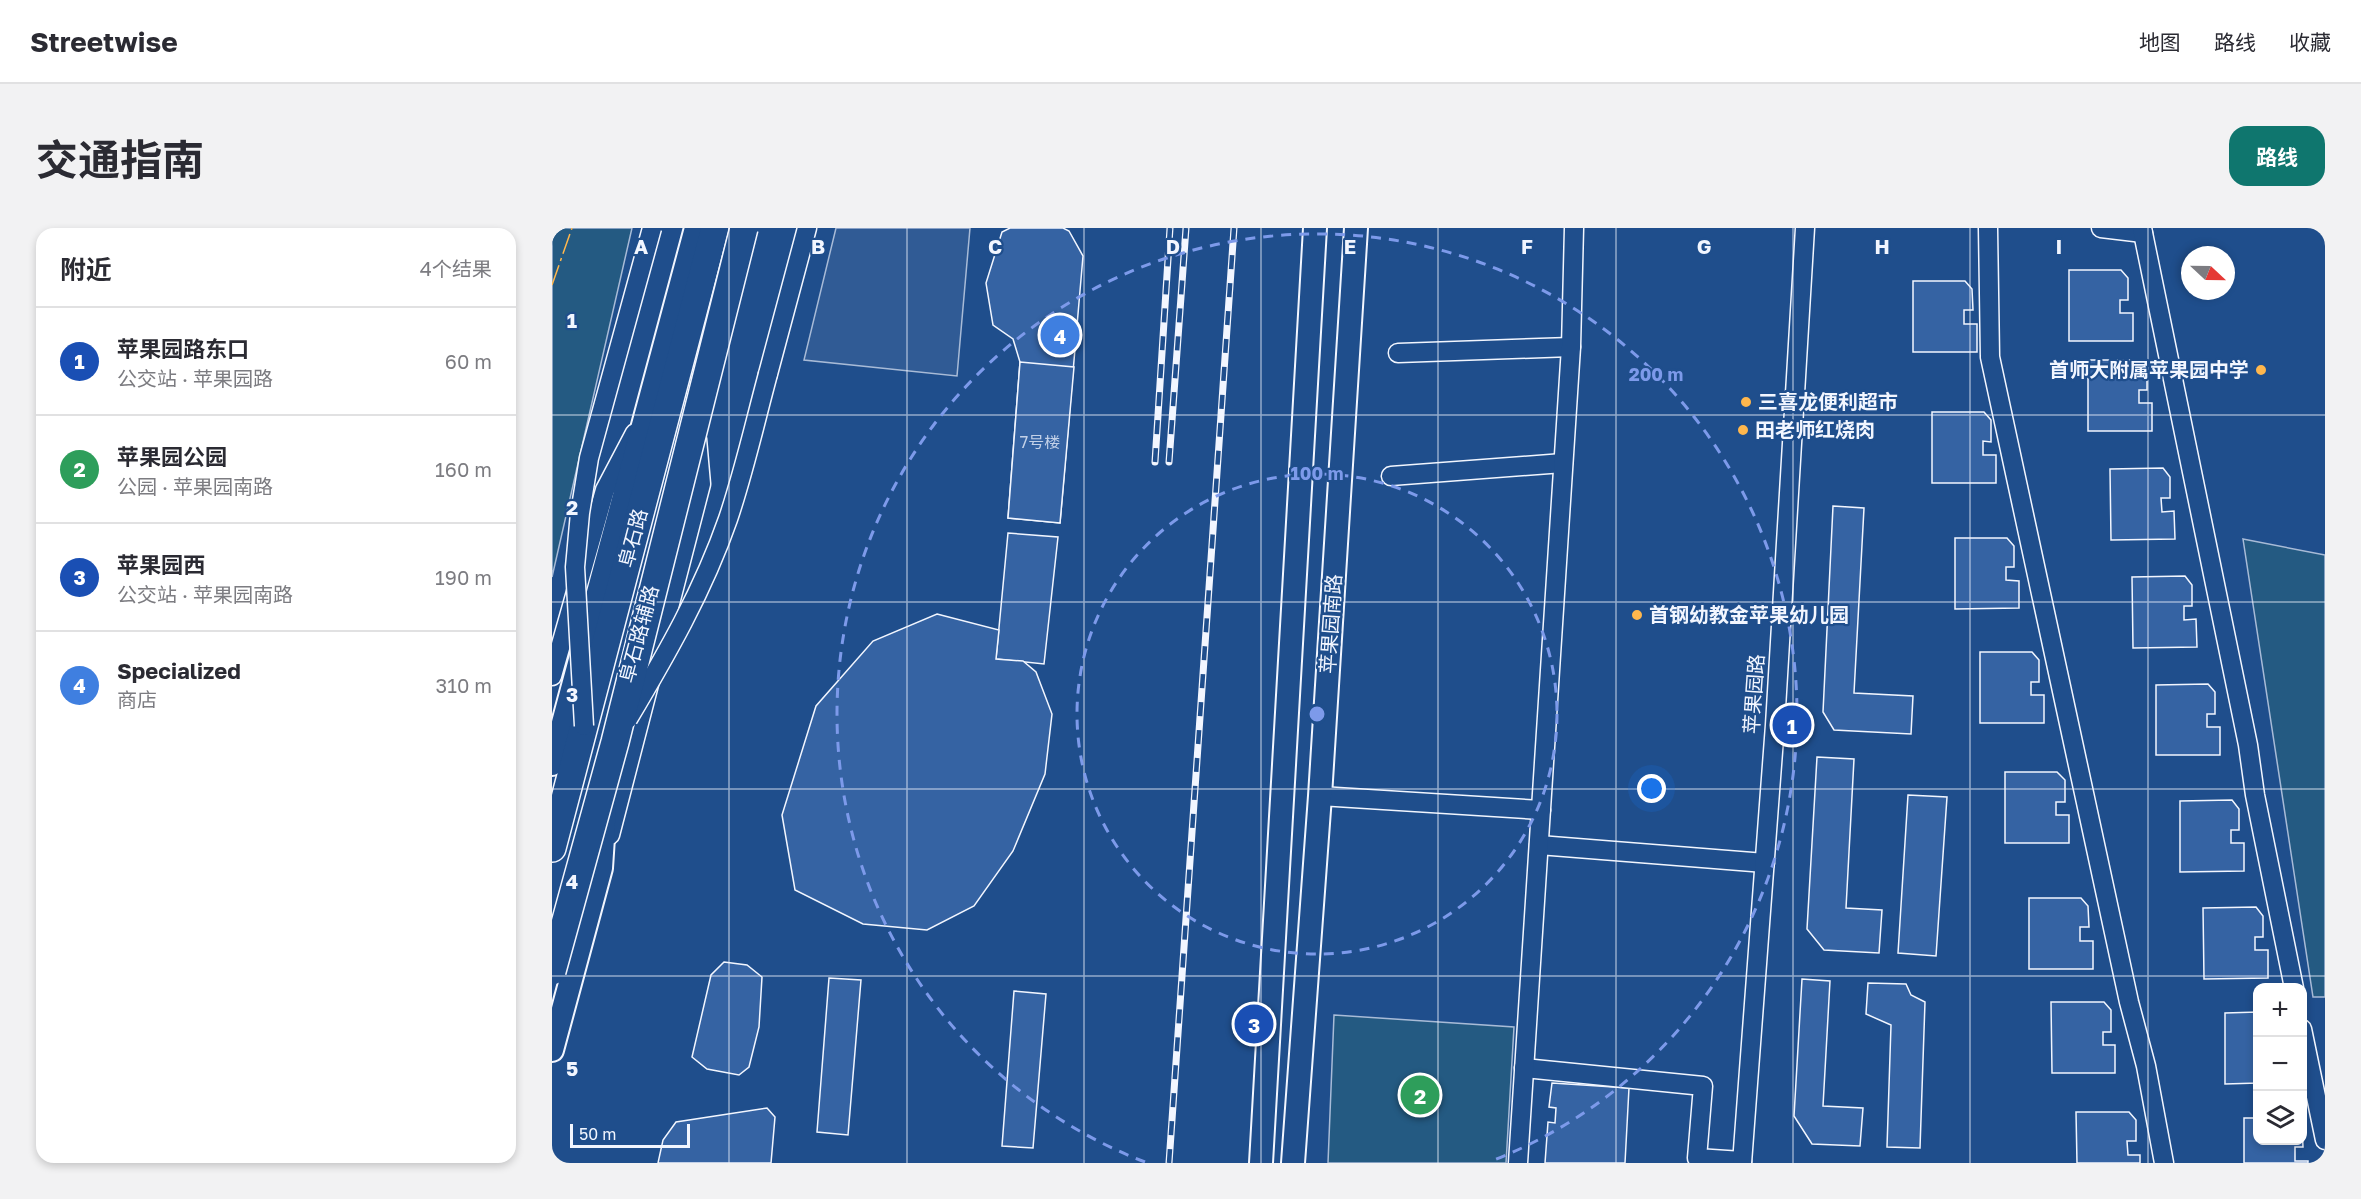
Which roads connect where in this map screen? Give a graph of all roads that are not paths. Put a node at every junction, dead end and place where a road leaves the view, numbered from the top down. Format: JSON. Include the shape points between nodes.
{"nodes":[{"id":1,"x":652,"y":228,"type":"edge"},
{"id":2,"x":696,"y":228,"type":"edge"},
{"id":3,"x":715,"y":228,"type":"edge"},
{"id":4,"x":745,"y":228,"type":"edge"},
{"id":5,"x":807,"y":228,"type":"edge"},
{"id":6,"x":1315,"y":228,"type":"edge"},
{"id":7,"x":1356,"y":228,"type":"edge"},
{"id":8,"x":1574,"y":228,"type":"edge"},
{"id":9,"x":1805,"y":228,"type":"edge"},
{"id":10,"x":1988,"y":228,"type":"edge"},
{"id":11,"x":2101,"y":228,"type":"edge"},
{"id":12,"x":2143,"y":230,"type":"edge"},
{"id":13,"x":1571,"y":347,"type":"junction"},
{"id":14,"x":1398,"y":353,"type":"dead end"},
{"id":15,"x":647,"y":411,"type":"junction"},
{"id":16,"x":1563,"y":463,"type":"junction"},
{"id":17,"x":1390,"y":476,"type":"dead end"},
{"id":18,"x":552,"y":676,"type":"edge"},
{"id":19,"x":584,"y":726,"type":"junction"},
{"id":20,"x":615,"y":742,"type":"junction"},
{"id":21,"x":552,"y":764,"type":"edge"},
{"id":22,"x":1320,"y":796,"type":"junction"},
{"id":23,"x":1541,"y":810,"type":"junction"},
{"id":24,"x":1539,"y":845,"type":"junction"},
{"id":25,"x":552,"y":848,"type":"edge"},
{"id":26,"x":1765,"y":863,"type":"junction"},
{"id":27,"x":552,"y":971,"type":"edge"},
{"id":28,"x":2293,"y":983,"type":"edge"},
{"id":29,"x":2304,"y":1037,"type":"edge"},
{"id":30,"x":552,"y":1050,"type":"edge"},
{"id":31,"x":1524,"y":1068,"type":"junction"},
{"id":32,"x":2325,"y":1140,"type":"edge"},
{"id":33,"x":1742,"y":1162,"type":"edge"},
{"id":34,"x":1261,"y":1163,"type":"edge"},
{"id":35,"x":1293,"y":1163,"type":"edge"},
{"id":36,"x":1518,"y":1163,"type":"edge"},
{"id":37,"x":2164,"y":1163,"type":"edge"}],
"edges":[{"from":1,"to":19,"type":"street","bridge":true,"via":[[589,458],[580,513],[575,567]]},
{"from":2,"to":15,"type":"main road","name":"阜石路"},
{"from":3,"to":19,"type":"highway","name":"阜石路"},
{"from":4,"to":20,"type":"highway","name":"阜石路","bridge":true},
{"from":4,"to":30,"type":"main road","name":"阜石路","via":[[610,722],[601,868]]},
{"from":5,"to":20,"type":"street","bridge":true,"via":[[728,519],[691,609]]},
{"from":6,"to":34,"type":"main road","name":"苹果园南路"},
{"from":7,"to":22,"type":"main road","name":"苹果园南路"},
{"from":8,"to":13,"type":"street"},
{"from":9,"to":26,"type":"street","name":"苹果园路"},
{"from":10,"to":37,"type":"street","via":[[1990,357]]},
{"from":11,"to":12,"type":"street"},
{"from":12,"to":28,"type":"street"},
{"from":13,"to":14,"type":"street"},
{"from":13,"to":16,"type":"street"},
{"from":15,"to":18,"type":"street","via":[[605,490]]},
{"from":15,"to":21,"type":"main road","name":"阜石路"},
{"from":16,"to":17,"type":"street"},
{"from":16,"to":23,"type":"street"},
{"from":19,"to":25,"type":"highway","name":"阜石路"},
{"from":20,"to":27,"type":"highway","name":"阜石路","bridge":true},
{"from":22,"to":23,"type":"street"},
{"from":22,"to":35,"type":"main road","name":"苹果园南路"},
{"from":23,"to":24,"type":"street"},
{"from":24,"to":26,"type":"street"},
{"from":24,"to":31,"type":"street"},
{"from":26,"to":33,"type":"street","name":"苹果园路"},
{"from":29,"to":32,"type":"street"},
{"from":31,"to":33,"type":"street","via":[[1703,1086],[1697,1158]]},
{"from":31,"to":36,"type":"street"}]}
